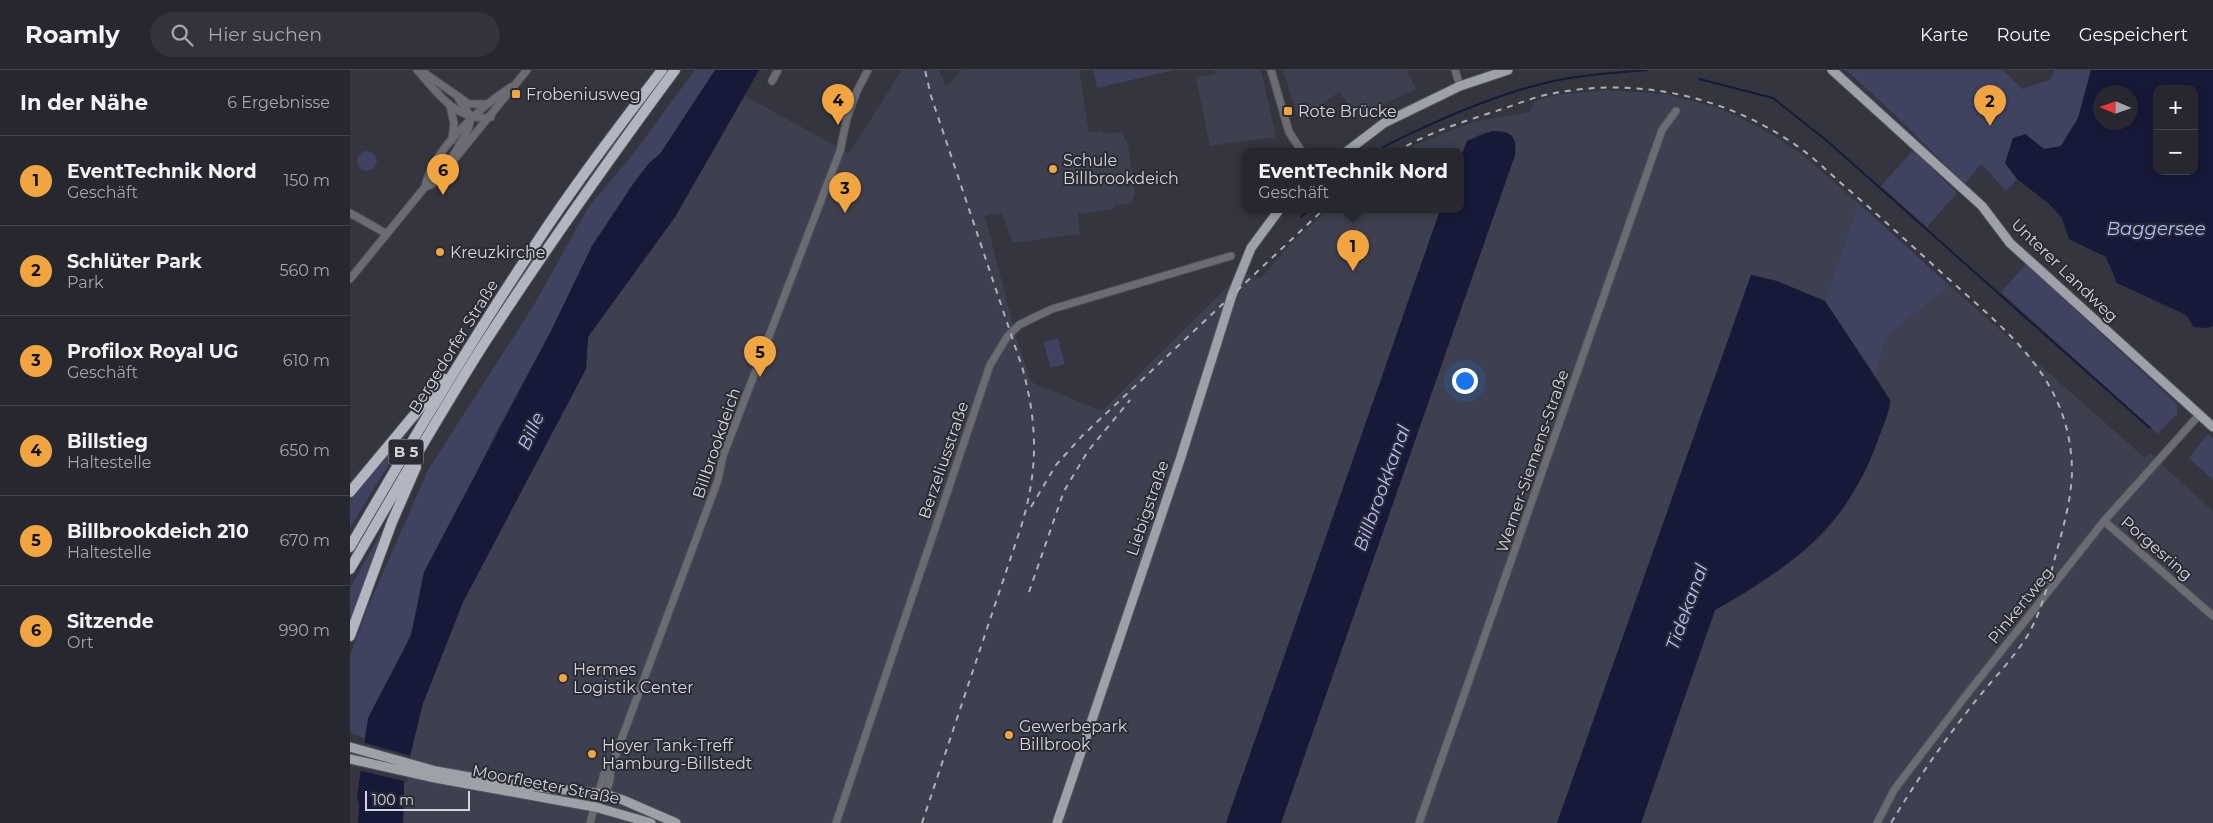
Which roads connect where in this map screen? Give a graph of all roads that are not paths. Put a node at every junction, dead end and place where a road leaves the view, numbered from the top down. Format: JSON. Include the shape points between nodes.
{"nodes":[{"id":1,"x":418,"y":70,"type":"edge"},
{"id":2,"x":525,"y":70,"type":"edge"},
{"id":3,"x":662,"y":70,"type":"edge"},
{"id":4,"x":676,"y":70,"type":"edge"},
{"id":5,"x":778,"y":70,"type":"edge"},
{"id":6,"x":868,"y":70,"type":"edge"},
{"id":7,"x":1271,"y":70,"type":"edge"},
{"id":8,"x":1455,"y":70,"type":"edge"},
{"id":9,"x":1508,"y":70,"type":"edge"},
{"id":10,"x":1832,"y":70,"type":"edge"},
{"id":11,"x":772,"y":81,"type":"dead end"},
{"id":12,"x":1460,"y":86,"type":"junction"},
{"id":13,"x":511,"y":87,"type":"junction"},
{"id":14,"x":458,"y":98,"type":"junction"},
{"id":15,"x":486,"y":104,"type":"junction"},
{"id":16,"x":450,"y":106,"type":"junction"},
{"id":17,"x":1676,"y":110,"type":"dead end"},
{"id":18,"x":471,"y":117,"type":"junction"},
{"id":19,"x":491,"y":117,"type":"junction"},
{"id":20,"x":452,"y":140,"type":"junction"},
{"id":21,"x":1299,"y":148,"type":"edge"},
{"id":22,"x":1351,"y":148,"type":"edge"},
{"id":23,"x":440,"y":177,"type":"junction"},
{"id":24,"x":424,"y":186,"type":"junction"},
{"id":25,"x":350,"y":212,"type":"edge"},
{"id":26,"x":1277,"y":213,"type":"edge"},
{"id":27,"x":387,"y":234,"type":"junction"},
{"id":28,"x":1231,"y":256,"type":"dead end"},
{"id":29,"x":350,"y":279,"type":"edge"},
{"id":30,"x":463,"y":357,"type":"junction"},
{"id":31,"x":2199,"y":415,"type":"junction"},
{"id":32,"x":436,"y":422,"type":"junction"},
{"id":33,"x":2213,"y":427,"type":"edge"},
{"id":34,"x":350,"y":492,"type":"edge"},
{"id":35,"x":2104,"y":520,"type":"junction"},
{"id":36,"x":350,"y":547,"type":"edge"},
{"id":37,"x":350,"y":569,"type":"edge"},
{"id":38,"x":2213,"y":616,"type":"edge"},
{"id":39,"x":350,"y":636,"type":"edge"},
{"id":40,"x":352,"y":748,"type":"edge"},
{"id":41,"x":351,"y":760,"type":"edge"},
{"id":42,"x":411,"y":769,"type":"junction"},
{"id":43,"x":436,"y":775,"type":"junction"},
{"id":44,"x":601,"y":794,"type":"junction"},
{"id":45,"x":595,"y":807,"type":"junction"},
{"id":46,"x":590,"y":823,"type":"edge"},
{"id":47,"x":651,"y":823,"type":"edge"},
{"id":48,"x":676,"y":823,"type":"edge"},
{"id":49,"x":836,"y":823,"type":"edge"},
{"id":50,"x":1057,"y":823,"type":"edge"},
{"id":51,"x":1419,"y":823,"type":"edge"},
{"id":52,"x":1877,"y":823,"type":"edge"}],
"edges":[{"from":1,"to":14,"type":"street"},
{"from":1,"to":16,"type":"street"},
{"from":2,"to":13,"type":"street"},
{"from":3,"to":30,"type":"highway","name":"Bergedorfer Straße","number":"B 5","via":[[563,204]]},
{"from":4,"to":32,"type":"highway","number":"B 5","via":[[600,171]]},
{"from":5,"to":11,"type":"street"},
{"from":6,"to":44,"type":"street","name":"Billbrookdeich","via":[[849,112],[840,151],[723,456],[718,480],[610,770],[604,774]]},
{"from":7,"to":21,"type":"street","via":[[1289,132]]},
{"from":8,"to":12,"type":"street"},
{"from":9,"to":12,"type":"main road"},
{"from":10,"to":31,"type":"main road","name":"Unterer Landweg","via":[[1982,206],[2017,249]]},
{"from":12,"to":22,"type":"main road","via":[[1384,123]]},
{"from":13,"to":15,"type":"street"},
{"from":13,"to":19,"type":"street"},
{"from":14,"to":15,"type":"street","via":[[476,106]]},
{"from":14,"to":18,"type":"street"},
{"from":15,"to":18,"type":"street"},
{"from":16,"to":18,"type":"street"},
{"from":16,"to":20,"type":"street","via":[[454,123]]},
{"from":17,"to":51,"type":"street","name":"Werner-Siemens-Straße","via":[[1662,130]]},
{"from":18,"to":19,"type":"street"},
{"from":18,"to":20,"type":"street"},
{"from":18,"to":23,"type":"street","via":[[465,135]]},
{"from":19,"to":23,"type":"street"},
{"from":20,"to":24,"type":"street","via":[[429,172]]},
{"from":23,"to":24,"type":"street"},
{"from":24,"to":27,"type":"street"},
{"from":25,"to":27,"type":"street"},
{"from":26,"to":50,"type":"main road","name":"Liebigstraße","via":[[1251,248],[1235,288]]},
{"from":27,"to":29,"type":"street"},
{"from":28,"to":49,"type":"street","name":"Berzeliusstraße","via":[[1052,309],[1019,325],[1007,337],[990,365]]},
{"from":30,"to":34,"type":"highway"},
{"from":30,"to":36,"type":"highway","name":"Bergedorfer Straße","number":"B 5"},
{"from":31,"to":33,"type":"main road","name":"Unterer Landweg"},
{"from":31,"to":35,"type":"street","name":"Pinkertweg"},
{"from":32,"to":37,"type":"highway","number":"B 5"},
{"from":32,"to":39,"type":"highway","via":[[392,522]]},
{"from":35,"to":38,"type":"street","name":"Porgesring"},
{"from":35,"to":52,"type":"street","name":"Pinkertweg","via":[[1894,790]]},
{"from":40,"to":42,"type":"main road"},
{"from":41,"to":42,"type":"main road"},
{"from":42,"to":43,"type":"main road"},
{"from":43,"to":44,"type":"main road","name":"Moorfleeter Straße"},
{"from":43,"to":45,"type":"main road","name":"Moorfleeter Straße"},
{"from":44,"to":45,"type":"street","name":"Billbrookdeich"},
{"from":44,"to":48,"type":"main road","name":"Moorfleeter Straße"},
{"from":45,"to":46,"type":"street","name":"Billbrookdeich"},
{"from":45,"to":47,"type":"main road","name":"Moorfleeter Straße"}]}
